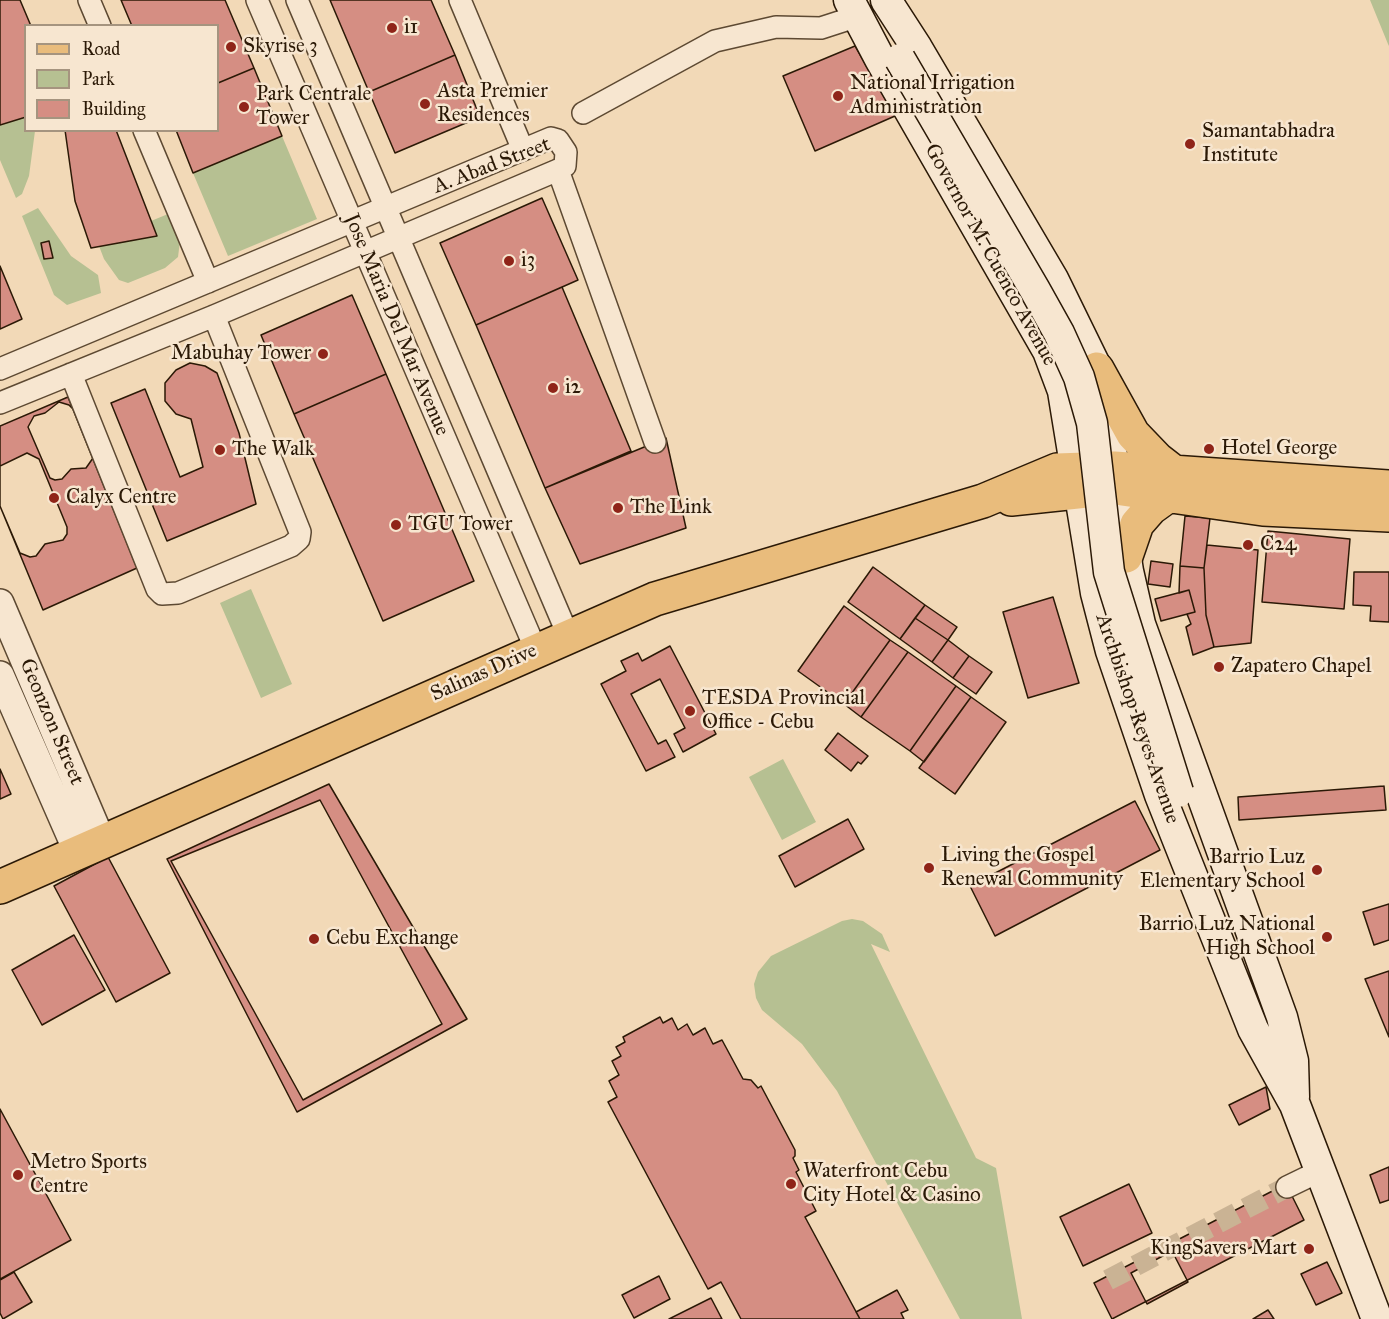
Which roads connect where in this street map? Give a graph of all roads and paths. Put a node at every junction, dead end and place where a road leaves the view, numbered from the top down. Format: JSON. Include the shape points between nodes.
{"nodes":[{"id":1,"x":89,"y":0,"type":"edge"},
{"id":2,"x":257,"y":0,"type":"edge"},
{"id":3,"x":297,"y":0,"type":"edge"},
{"id":4,"x":460,"y":0,"type":"edge"},
{"id":5,"x":886,"y":0,"type":"edge"},
{"id":6,"x":858,"y":5,"type":"edge"},
{"id":7,"x":99,"y":24,"type":"edge"},
{"id":8,"x":583,"y":113,"type":"dead end"},
{"id":9,"x":145,"y":132,"type":"edge"},
{"id":10,"x":524,"y":150,"type":"junction"},
{"id":11,"x":558,"y":170,"type":"junction"},
{"id":12,"x":385,"y":208,"type":"junction"},
{"id":13,"x":352,"y":222,"type":"junction"},
{"id":14,"x":398,"y":237,"type":"junction"},
{"id":15,"x":364,"y":251,"type":"junction"},
{"id":16,"x":208,"y":282,"type":"junction"},
{"id":17,"x":214,"y":316,"type":"junction"},
{"id":18,"x":1096,"y":367,"type":"junction"},
{"id":19,"x":0,"y":369,"type":"edge"},
{"id":20,"x":71,"y":374,"type":"junction"},
{"id":21,"x":1057,"y":376,"type":"junction"},
{"id":22,"x":0,"y":403,"type":"edge"},
{"id":23,"x":655,"y":442,"type":"dead end"},
{"id":24,"x":1115,"y":478,"type":"junction"},
{"id":25,"x":1076,"y":480,"type":"junction"},
{"id":26,"x":1172,"y":484,"type":"junction"},
{"id":27,"x":1389,"y":487,"type":"edge"},
{"id":28,"x":1389,"y":515,"type":"edge"},
{"id":29,"x":1127,"y":564,"type":"junction"},
{"id":30,"x":1094,"y":583,"type":"junction"},
{"id":31,"x":0,"y":603,"type":"edge"},
{"id":32,"x":568,"y":635,"type":"junction"},
{"id":33,"x":536,"y":650,"type":"junction"},
{"id":34,"x":0,"y":675,"type":"edge"},
{"id":35,"x":90,"y":847,"type":"junction"},
{"id":36,"x":0,"y":887,"type":"edge"},
{"id":37,"x":1294,"y":1103,"type":"junction"},
{"id":38,"x":1320,"y":1171,"type":"junction"},
{"id":39,"x":1287,"y":1187,"type":"tunnel mouth"},
{"id":40,"x":1377,"y":1319,"type":"edge"}],
"edges":[{"from":1,"to":7,"type":"street"},
{"from":2,"to":13,"type":"street","name":"Jose Maria Del Mar Avenue"},
{"from":3,"to":12,"type":"street","name":"Jose Maria Del Mar Avenue"},
{"from":4,"to":10,"type":"street"},
{"from":5,"to":18,"type":"main road","name":"Governor M. Cuenco Avenue","via":[[1053,279]]},
{"from":6,"to":8,"type":"street","via":[[821,28],[776,27],[715,41]]},
{"from":6,"to":21,"type":"main road","name":"Governor M. Cuenco Avenue","via":[[880,59],[1028,314]]},
{"from":6,"to":37,"type":"main road","name":"Archbishop Reyes Avenue","bridge":true,"via":[[900,59],[1035,290],[1079,377],[1092,423],[1109,572],[1178,792],[1263,1008]]},
{"from":9,"to":16,"type":"street"},
{"from":10,"to":11,"type":"street","name":"A. Abad Street","via":[[551,138],[558,140],[567,159]]},
{"from":10,"to":12,"type":"street","name":"A. Abad Street"},
{"from":11,"to":14,"type":"street","name":"A. Abad Street"},
{"from":11,"to":23,"type":"street"},
{"from":12,"to":13,"type":"street","name":"A. Abad Street"},
{"from":12,"to":14,"type":"street","name":"Jose Maria Del Mar Avenue"},
{"from":13,"to":15,"type":"street","name":"Jose Maria Del Mar Avenue"},
{"from":13,"to":16,"type":"street","name":"A. Abad Street"},
{"from":14,"to":15,"type":"street","name":"A. Abad Street"},
{"from":14,"to":32,"type":"street","name":"Jose Maria Del Mar Avenue"},
{"from":15,"to":17,"type":"street","name":"A. Abad Street"},
{"from":15,"to":33,"type":"street","name":"Jose Maria Del Mar Avenue"},
{"from":16,"to":19,"type":"street","name":"A. Abad Street"},
{"from":17,"to":20,"type":"street","name":"A. Abad Street"},
{"from":17,"to":20,"type":"street","via":[[300,532],[291,546],[178,593],[162,594],[157,589]]},
{"from":18,"to":21,"type":"main road","via":[[1079,383]]},
{"from":18,"to":24,"type":"main road","name":"Governor M. Cuenco Avenue"},
{"from":18,"to":26,"type":"main road","via":[[1133,434],[1157,459]]},
{"from":20,"to":22,"type":"street","name":"A. Abad Street"},
{"from":21,"to":25,"type":"main road","name":"Governor M. Cuenco Avenue","via":[[1063,391]]},
{"from":24,"to":25,"type":"main road","name":"Salinas Drive"},
{"from":24,"to":26,"type":"main road","name":"Salinas Drive"},
{"from":24,"to":29,"type":"main road","name":"Archbishop Reyes Avenue"},
{"from":25,"to":30,"type":"main road","name":"Archbishop Reyes Avenue"},
{"from":25,"to":32,"type":"main road","name":"Salinas Drive","via":[[983,501],[655,598]]},
{"from":26,"to":27,"type":"main road"},
{"from":26,"to":28,"type":"main road","via":[[1263,509]]},
{"from":26,"to":29,"type":"main road","via":[[1137,524]]},
{"from":29,"to":30,"type":"main road","via":[[1105,567]]},
{"from":29,"to":37,"type":"main road","name":"Archbishop Reyes Avenue","via":[[1140,624],[1163,692],[1282,1017],[1293,1061]]},
{"from":30,"to":37,"type":"main road","name":"Archbishop Reyes Avenue","via":[[1111,651],[1160,795],[1253,1029]]},
{"from":31,"to":35,"type":"street","name":"Geonzon Street"},
{"from":32,"to":33,"type":"main road","name":"Salinas Drive"},
{"from":33,"to":35,"type":"main road","name":"Salinas Drive"},
{"from":34,"to":35,"type":"street","name":"Geonzon Street"},
{"from":35,"to":36,"type":"main road","name":"Salinas Drive"},
{"from":37,"to":38,"type":"main road","name":"Archbishop Reyes Avenue"},
{"from":38,"to":39,"type":"street"},
{"from":38,"to":40,"type":"main road","name":"Archbishop Reyes Avenue"}]}
